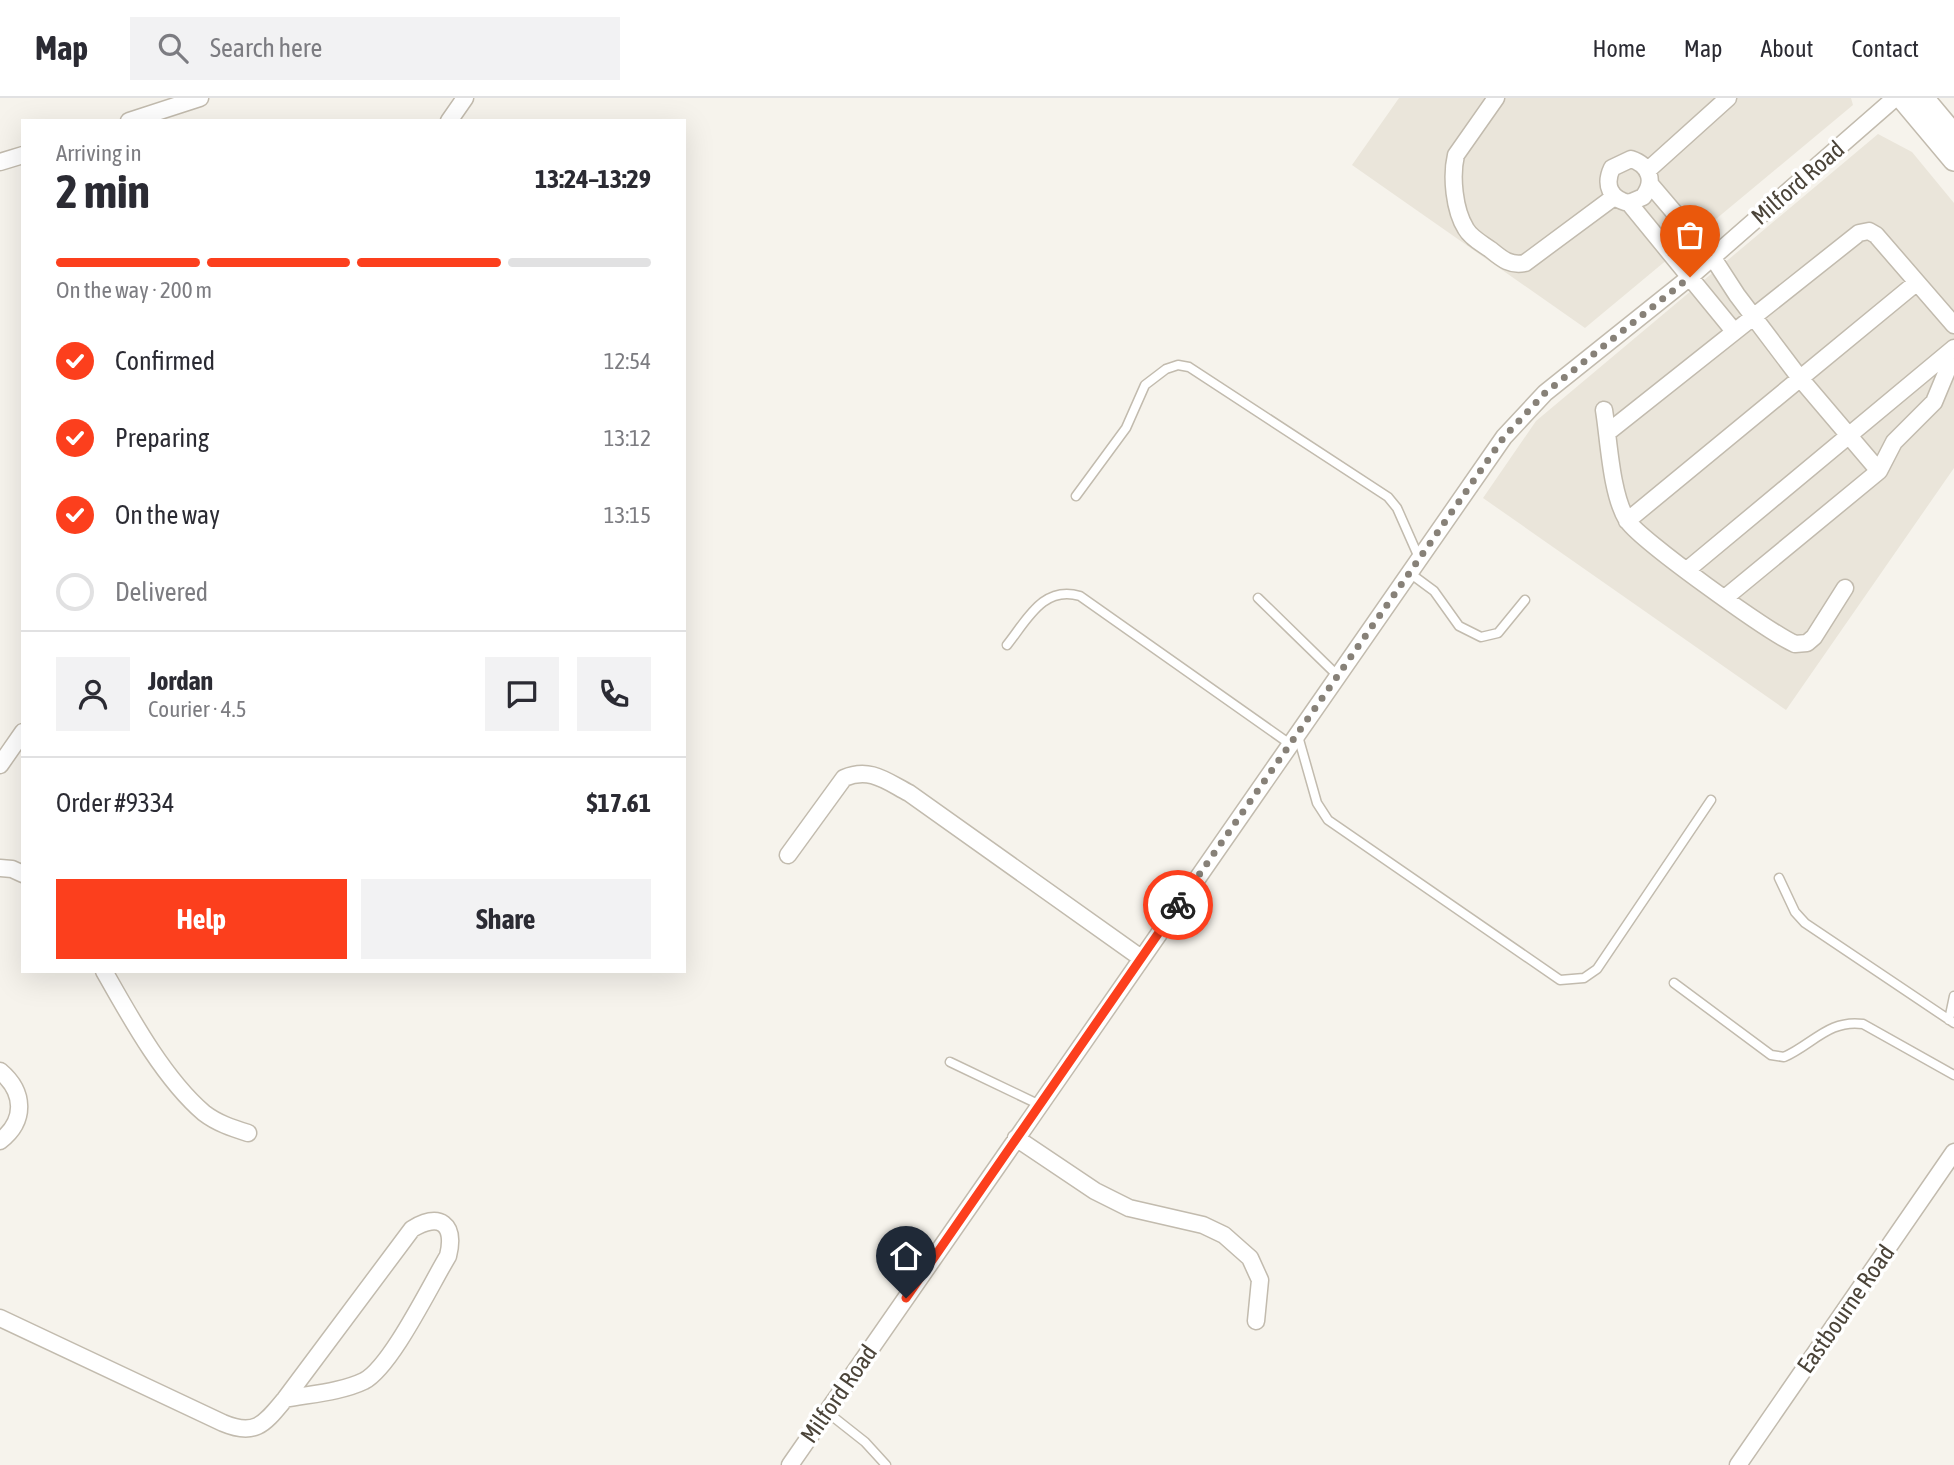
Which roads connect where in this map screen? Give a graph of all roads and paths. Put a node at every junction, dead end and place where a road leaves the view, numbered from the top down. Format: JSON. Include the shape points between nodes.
{"nodes":[{"id":1,"x":200,"y":98,"type":"edge"},
{"id":2,"x":465,"y":98,"type":"edge"},
{"id":3,"x":1496,"y":98,"type":"edge"},
{"id":4,"x":1728,"y":98,"type":"edge"},
{"id":5,"x":1895,"y":98,"type":"edge"},
{"id":6,"x":1902,"y":98,"type":"edge"},
{"id":7,"x":1923,"y":98,"type":"edge"},
{"id":8,"x":158,"y":104,"type":"edge"},
{"id":9,"x":132,"y":119,"type":"edge"},
{"id":10,"x":450,"y":119,"type":"edge"},
{"id":11,"x":1954,"y":135,"type":"edge"},
{"id":12,"x":21,"y":156,"type":"edge"},
{"id":13,"x":1954,"y":160,"type":"edge"},
{"id":14,"x":0,"y":162,"type":"edge"},
{"id":15,"x":1649,"y":177,"type":"junction"},
{"id":16,"x":1622,"y":200,"type":"junction"},
{"id":17,"x":1690,"y":232,"type":"junction"},
{"id":18,"x":1667,"y":249,"type":"junction"},
{"id":19,"x":1713,"y":258,"type":"junction"},
{"id":20,"x":1690,"y":277,"type":"junction"},
{"id":21,"x":1728,"y":282,"type":"junction"},
{"id":22,"x":1916,"y":283,"type":"junction"},
{"id":23,"x":1708,"y":299,"type":"junction"},
{"id":24,"x":1752,"y":316,"type":"junction"},
{"id":25,"x":1954,"y":326,"type":"edge"},
{"id":26,"x":1733,"y":330,"type":"junction"},
{"id":27,"x":1954,"y":348,"type":"edge"},
{"id":28,"x":1954,"y":355,"type":"edge"},
{"id":29,"x":1799,"y":377,"type":"junction"},
{"id":30,"x":1604,"y":410,"type":"dead end"},
{"id":31,"x":1607,"y":433,"type":"junction"},
{"id":32,"x":1849,"y":436,"type":"junction"},
{"id":33,"x":1879,"y":471,"type":"junction"},
{"id":34,"x":1076,"y":495,"type":"dead end"},
{"id":35,"x":1627,"y":521,"type":"junction"},
{"id":36,"x":1420,"y":561,"type":"junction"},
{"id":37,"x":1688,"y":570,"type":"junction"},
{"id":38,"x":1410,"y":574,"type":"junction"},
{"id":39,"x":1846,"y":588,"type":"dead end"},
{"id":40,"x":1726,"y":597,"type":"junction"},
{"id":41,"x":1258,"y":598,"type":"dead end"},
{"id":42,"x":1524,"y":600,"type":"dead end"},
{"id":43,"x":1007,"y":645,"type":"dead end"},
{"id":44,"x":1338,"y":676,"type":"junction"},
{"id":45,"x":21,"y":735,"type":"edge"},
{"id":46,"x":1293,"y":738,"type":"junction"},
{"id":47,"x":0,"y":765,"type":"edge"},
{"id":48,"x":1711,"y":800,"type":"dead end"},
{"id":49,"x":788,"y":855,"type":"dead end"},
{"id":50,"x":0,"y":868,"type":"edge"},
{"id":51,"x":21,"y":873,"type":"edge"},
{"id":52,"x":1779,"y":878,"type":"dead end"},
{"id":53,"x":1142,"y":958,"type":"junction"},
{"id":54,"x":105,"y":973,"type":"edge"},
{"id":55,"x":1674,"y":984,"type":"dead end"},
{"id":56,"x":1954,"y":996,"type":"edge"},
{"id":57,"x":1951,"y":1021,"type":"edge"},
{"id":58,"x":950,"y":1062,"type":"dead end"},
{"id":59,"x":0,"y":1071,"type":"edge"},
{"id":60,"x":1954,"y":1075,"type":"edge"},
{"id":61,"x":1040,"y":1105,"type":"junction"},
{"id":62,"x":248,"y":1133,"type":"dead end"},
{"id":63,"x":1016,"y":1138,"type":"junction"},
{"id":64,"x":0,"y":1141,"type":"edge"},
{"id":65,"x":1954,"y":1152,"type":"edge"},
{"id":66,"x":0,"y":1318,"type":"edge"},
{"id":67,"x":1256,"y":1321,"type":"dead end"},
{"id":68,"x":285,"y":1399,"type":"junction"},
{"id":69,"x":827,"y":1412,"type":"junction"},
{"id":70,"x":790,"y":1465,"type":"edge"},
{"id":71,"x":886,"y":1465,"type":"edge"},
{"id":72,"x":1738,"y":1465,"type":"edge"}],
"edges":[{"from":1,"to":8,"type":"street"},
{"from":2,"to":10,"type":"street"},
{"from":3,"to":16,"type":"street","via":[[1456,155],[1454,166],[1461,219],[1473,237],[1507,262],[1525,263]]},
{"from":4,"to":15,"type":"street"},
{"from":5,"to":19,"type":"street","name":"Milford Road"},
{"from":6,"to":13,"type":"street"},
{"from":7,"to":11,"type":"street"},
{"from":8,"to":9,"type":"street"},
{"from":12,"to":14,"type":"street"},
{"from":15,"to":16,"type":"street","via":[[1643,197]]},
{"from":15,"to":16,"type":"street","via":[[1641,163],[1630,159],[1612,168],[1608,188]]},
{"from":15,"to":17,"type":"street"},
{"from":16,"to":18,"type":"street"},
{"from":17,"to":18,"type":"street"},
{"from":17,"to":19,"type":"street"},
{"from":18,"to":20,"type":"street"},
{"from":19,"to":20,"type":"street","name":"Milford Road"},
{"from":19,"to":21,"type":"street"},
{"from":20,"to":23,"type":"street"},
{"from":20,"to":36,"type":"street","name":"Milford Road","via":[[1530,408],[1473,481]]},
{"from":21,"to":23,"type":"street"},
{"from":21,"to":24,"type":"street"},
{"from":22,"to":24,"type":"street","via":[[1876,235],[1859,233]]},
{"from":22,"to":25,"type":"street"},
{"from":22,"to":29,"type":"street"},
{"from":23,"to":26,"type":"street"},
{"from":24,"to":26,"type":"street"},
{"from":24,"to":29,"type":"street"},
{"from":26,"to":31,"type":"street"},
{"from":27,"to":32,"type":"street"},
{"from":28,"to":33,"type":"street","via":[[1934,402],[1894,442]]},
{"from":29,"to":32,"type":"street"},
{"from":29,"to":35,"type":"street"},
{"from":30,"to":31,"type":"street"},
{"from":31,"to":35,"type":"street"},
{"from":32,"to":33,"type":"street"},
{"from":32,"to":37,"type":"street"},
{"from":33,"to":40,"type":"street"},
{"from":34,"to":36,"type":"lane","via":[[1126,428],[1145,386],[1166,369],[1189,367],[1388,497]]},
{"from":35,"to":37,"type":"street"},
{"from":36,"to":38,"type":"street","name":"Milford Road"},
{"from":37,"to":40,"type":"street"},
{"from":38,"to":42,"type":"lane","via":[[1429,585],[1459,626],[1481,637],[1498,633]]},
{"from":38,"to":44,"type":"street","name":"Milford Road"},
{"from":39,"to":40,"type":"street","via":[[1814,637],[1801,645],[1787,641]]},
{"from":41,"to":44,"type":"lane"},
{"from":43,"to":46,"type":"lane","via":[[1049,596],[1080,596]]},
{"from":44,"to":46,"type":"street","name":"Milford Road"},
{"from":45,"to":47,"type":"street"},
{"from":46,"to":48,"type":"lane","via":[[1328,820],[1560,980],[1584,978],[1597,969]]},
{"from":46,"to":53,"type":"street","name":"Milford Road"},
{"from":49,"to":53,"type":"street","via":[[845,778],[869,772],[909,793]]},
{"from":50,"to":51,"type":"street"},
{"from":52,"to":57,"type":"lane","via":[[1805,923]]},
{"from":53,"to":61,"type":"street","name":"Milford Road"},
{"from":54,"to":62,"type":"street","via":[[163,1064],[203,1112],[220,1124]]},
{"from":55,"to":60,"type":"lane","via":[[1771,1055],[1784,1057],[1820,1032],[1855,1023]]},
{"from":56,"to":57,"type":"lane"},
{"from":58,"to":61,"type":"lane"},
{"from":59,"to":64,"type":"street","via":[[16,1089],[20,1102],[13,1131]]},
{"from":61,"to":63,"type":"street","name":"Milford Road"},
{"from":63,"to":67,"type":"street","via":[[1129,1208],[1203,1224],[1224,1235],[1250,1258],[1260,1280]]},
{"from":63,"to":69,"type":"street","name":"Milford Road"},
{"from":65,"to":72,"type":"street","name":"Eastbourne Road"},
{"from":66,"to":68,"type":"street","via":[[238,1429],[266,1422]]},
{"from":68,"to":68,"type":"street","via":[[412,1229],[430,1220],[447,1227],[448,1256],[374,1373],[343,1388]]},
{"from":69,"to":70,"type":"street","name":"Milford Road"},
{"from":69,"to":71,"type":"lane"}]}
